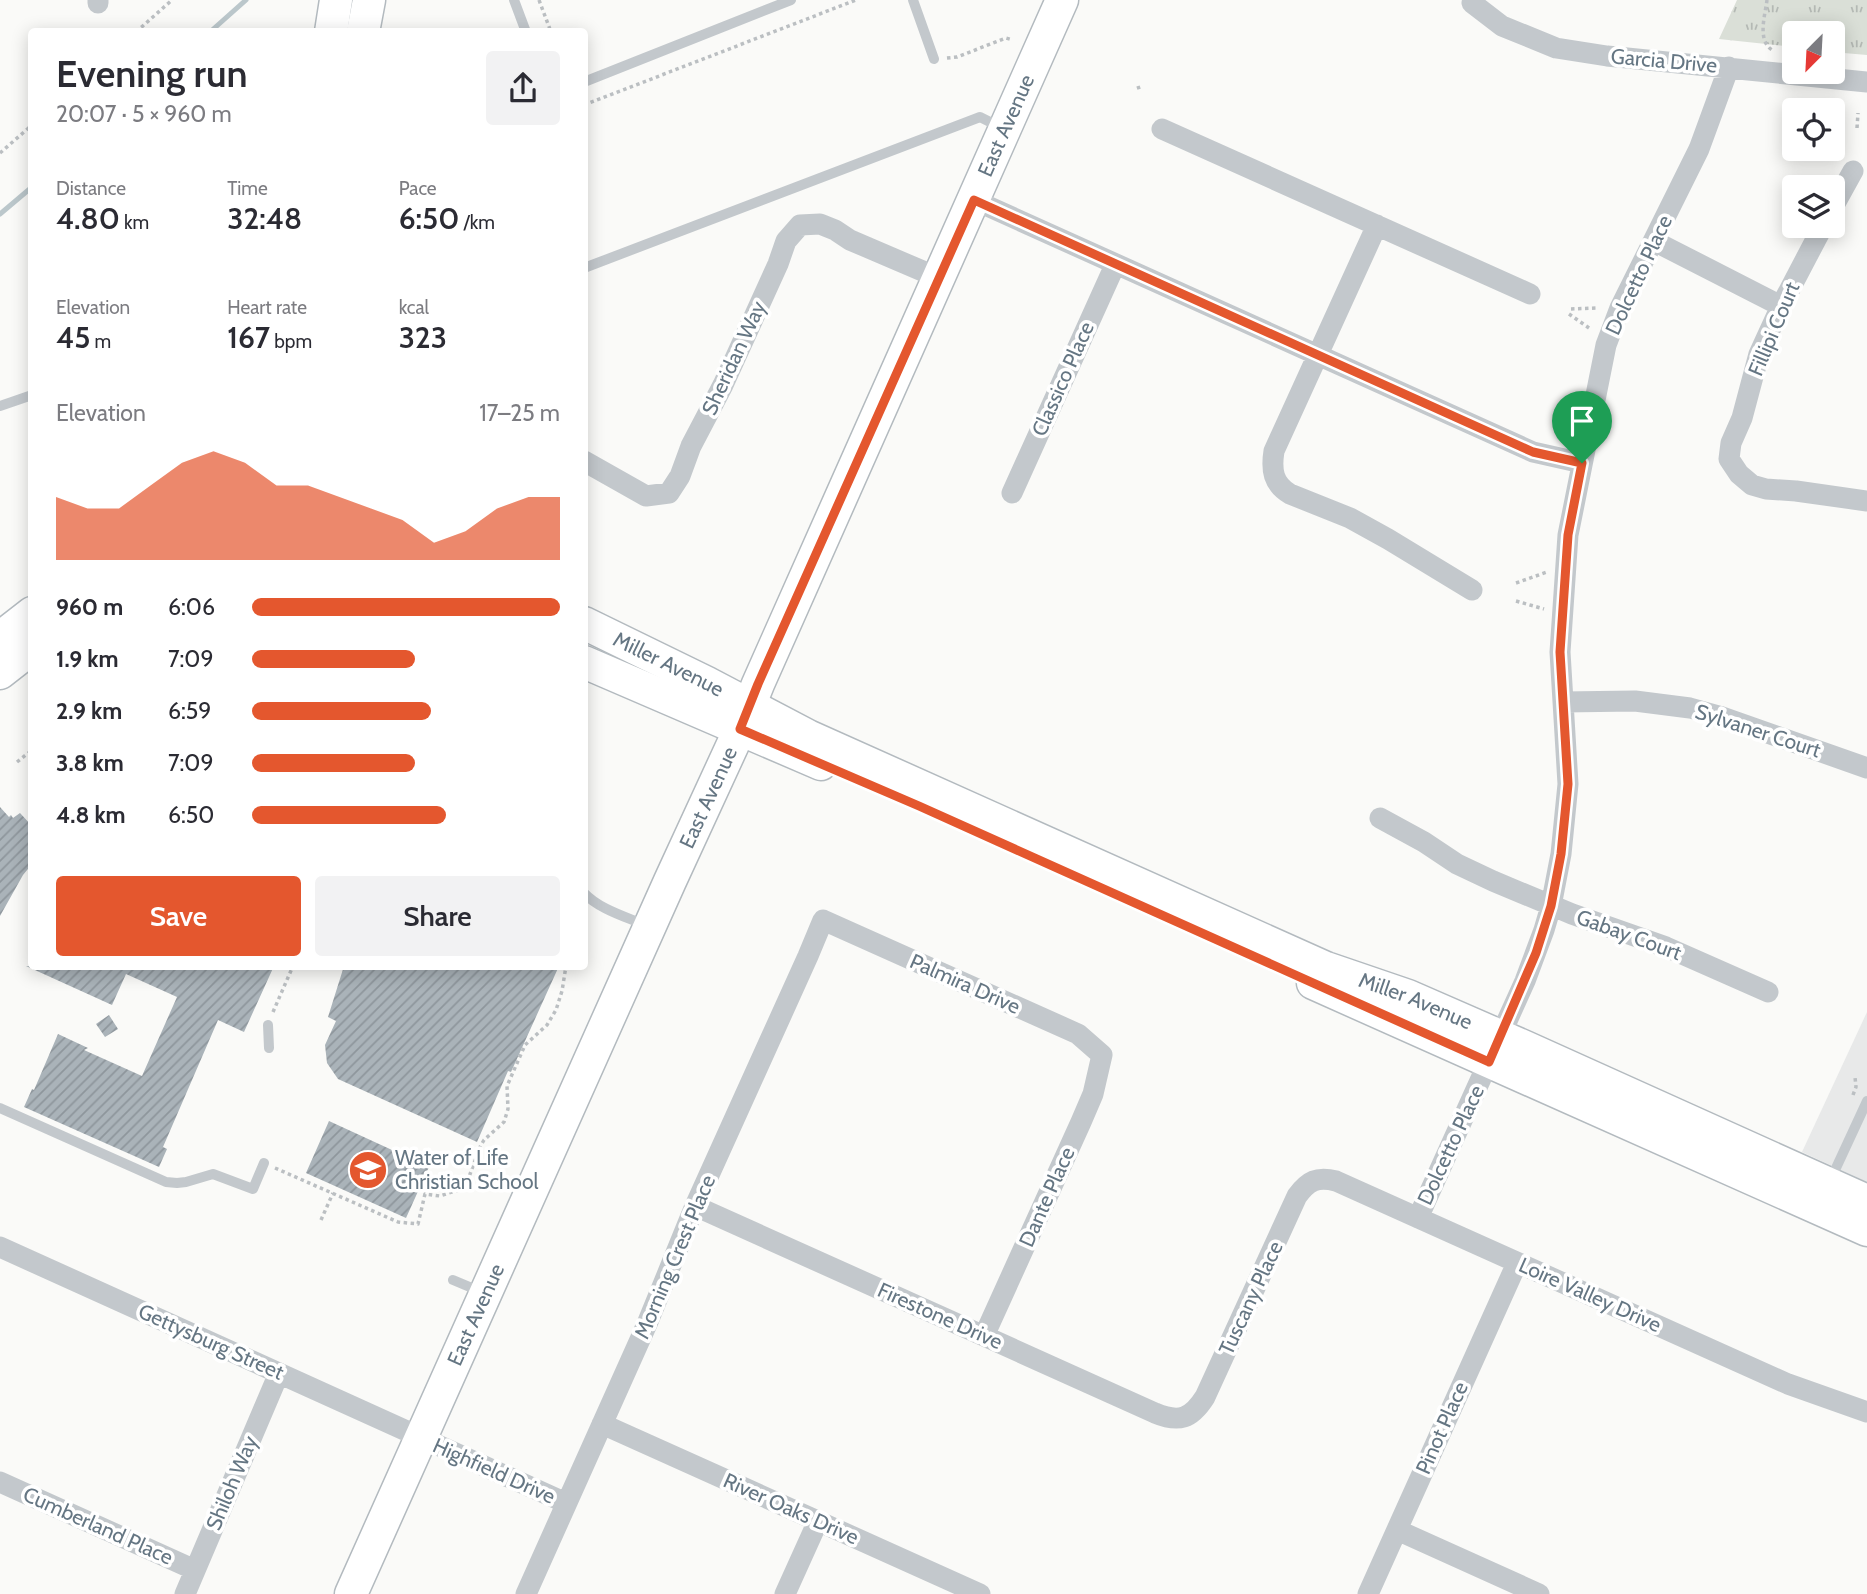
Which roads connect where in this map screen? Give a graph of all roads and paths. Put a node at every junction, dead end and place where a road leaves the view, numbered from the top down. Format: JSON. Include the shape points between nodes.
{"nodes":[{"id":1,"x":172,"y":0,"type":"edge"},
{"id":2,"x":336,"y":0,"type":"edge"},
{"id":3,"x":369,"y":0,"type":"edge"},
{"id":4,"x":514,"y":0,"type":"edge"},
{"id":5,"x":539,"y":0,"type":"edge"},
{"id":6,"x":791,"y":0,"type":"edge"},
{"id":7,"x":856,"y":0,"type":"edge"},
{"id":8,"x":913,"y":0,"type":"edge"},
{"id":9,"x":1062,"y":0,"type":"edge"},
{"id":10,"x":1767,"y":0,"type":"edge"},
{"id":11,"x":1472,"y":3,"type":"dead end"},
{"id":12,"x":140,"y":28,"type":"edge"},
{"id":13,"x":332,"y":28,"type":"edge"},
{"id":14,"x":364,"y":28,"type":"edge"},
{"id":15,"x":524,"y":28,"type":"edge"},
{"id":16,"x":550,"y":28,"type":"edge"},
{"id":17,"x":1013,"y":40,"type":"dead end"},
{"id":18,"x":1772,"y":50,"type":"dead end"},
{"id":19,"x":934,"y":59,"type":"joint"},
{"id":20,"x":1730,"y":67,"type":"junction"},
{"id":21,"x":588,"y":80,"type":"edge"},
{"id":22,"x":1867,"y":82,"type":"edge"},
{"id":23,"x":1138,"y":86,"type":"dead end"},
{"id":24,"x":1140,"y":92,"type":"dead end"},
{"id":25,"x":588,"y":103,"type":"edge"},
{"id":26,"x":1858,"y":113,"type":"dead end"},
{"id":27,"x":28,"y":128,"type":"edge"},
{"id":28,"x":1857,"y":128,"type":"dead end"},
{"id":29,"x":1005,"y":129,"type":"junction"},
{"id":30,"x":1162,"y":129,"type":"dead end"},
{"id":31,"x":0,"y":153,"type":"edge"},
{"id":32,"x":1853,"y":171,"type":"dead end"},
{"id":33,"x":1845,"y":185,"type":"edge"},
{"id":34,"x":974,"y":200,"type":"junction"},
{"id":35,"x":1377,"y":225,"type":"junction"},
{"id":36,"x":1817,"y":238,"type":"edge"},
{"id":37,"x":1654,"y":241,"type":"junction"},
{"id":38,"x":1115,"y":265,"type":"junction"},
{"id":39,"x":588,"y":266,"type":"edge"},
{"id":40,"x":939,"y":278,"type":"junction"},
{"id":41,"x":1530,"y":294,"type":"dead end"},
{"id":42,"x":1781,"y":306,"type":"junction"},
{"id":43,"x":1597,"y":308,"type":"dead end"},
{"id":44,"x":1571,"y":309,"type":"dead end"},
{"id":45,"x":1569,"y":314,"type":"dead end"},
{"id":46,"x":1589,"y":328,"type":"dead end"},
{"id":47,"x":1318,"y":356,"type":"junction"},
{"id":48,"x":28,"y":396,"type":"edge"},
{"id":49,"x":0,"y":406,"type":"edge"},
{"id":50,"x":588,"y":463,"type":"edge"},
{"id":51,"x":1582,"y":463,"type":"junction"},
{"id":52,"x":1012,"y":493,"type":"dead end"},
{"id":53,"x":1867,"y":501,"type":"edge"},
{"id":54,"x":1547,"y":572,"type":"dead end"},
{"id":55,"x":1516,"y":583,"type":"dead end"},
{"id":56,"x":1472,"y":590,"type":"dead end"},
{"id":57,"x":1516,"y":601,"type":"dead end"},
{"id":58,"x":1544,"y":609,"type":"dead end"},
{"id":59,"x":28,"y":616,"type":"edge"},
{"id":60,"x":588,"y":625,"type":"edge"},
{"id":61,"x":0,"y":638,"type":"edge"},
{"id":62,"x":28,"y":651,"type":"edge"},
{"id":63,"x":588,"y":663,"type":"edge"},
{"id":64,"x":0,"y":673,"type":"edge"},
{"id":65,"x":1563,"y":702,"type":"junction"},
{"id":66,"x":745,"y":718,"type":"junction"},
{"id":67,"x":28,"y":753,"type":"edge"},
{"id":68,"x":17,"y":762,"type":"dead end"},
{"id":69,"x":1867,"y":768,"type":"edge"},
{"id":70,"x":1380,"y":818,"type":"dead end"},
{"id":71,"x":588,"y":897,"type":"edge"},
{"id":72,"x":1551,"y":906,"type":"junction"},
{"id":73,"x":823,"y":920,"type":"joint"},
{"id":74,"x":650,"y":927,"type":"junction"},
{"id":75,"x":291,"y":970,"type":"edge"},
{"id":76,"x":565,"y":970,"type":"edge"},
{"id":77,"x":1768,"y":992,"type":"dead end"},
{"id":78,"x":268,"y":1025,"type":"joint"},
{"id":79,"x":269,"y":1048,"type":"dead end"},
{"id":80,"x":1495,"y":1049,"type":"junction"},
{"id":81,"x":1102,"y":1055,"type":"joint"},
{"id":82,"x":1867,"y":1101,"type":"edge"},
{"id":83,"x":0,"y":1108,"type":"edge"},
{"id":84,"x":264,"y":1163,"type":"joint"},
{"id":85,"x":1315,"y":1179,"type":"joint"},
{"id":86,"x":1829,"y":1184,"type":"junction"},
{"id":87,"x":333,"y":1193,"type":"junction"},
{"id":88,"x":1867,"y":1201,"type":"edge"},
{"id":89,"x":695,"y":1206,"type":"junction"},
{"id":90,"x":1418,"y":1218,"type":"junction"},
{"id":91,"x":321,"y":1220,"type":"dead end"},
{"id":92,"x":1867,"y":1230,"type":"edge"},
{"id":93,"x":0,"y":1248,"type":"edge"},
{"id":94,"x":1517,"y":1263,"type":"junction"},
{"id":95,"x":453,"y":1280,"type":"dead end"},
{"id":96,"x":486,"y":1295,"type":"junction"},
{"id":97,"x":984,"y":1336,"type":"junction"},
{"id":98,"x":279,"y":1373,"type":"junction"},
{"id":99,"x":1867,"y":1412,"type":"edge"},
{"id":100,"x":1186,"y":1417,"type":"joint"},
{"id":101,"x":602,"y":1424,"type":"junction"},
{"id":102,"x":421,"y":1438,"type":"junction"},
{"id":103,"x":0,"y":1482,"type":"edge"},
{"id":104,"x":566,"y":1503,"type":"junction"},
{"id":105,"x":818,"y":1521,"type":"junction"},
{"id":106,"x":1397,"y":1530,"type":"junction"},
{"id":107,"x":195,"y":1570,"type":"junction"},
{"id":108,"x":185,"y":1594,"type":"edge"},
{"id":109,"x":351,"y":1594,"type":"edge"},
{"id":110,"x":526,"y":1594,"type":"edge"},
{"id":111,"x":785,"y":1594,"type":"edge"},
{"id":112,"x":980,"y":1594,"type":"edge"},
{"id":113,"x":1368,"y":1594,"type":"edge"},
{"id":114,"x":1539,"y":1594,"type":"edge"}],
"edges":[{"from":1,"to":12,"type":"path"},
{"from":2,"to":13,"type":"main road"},
{"from":3,"to":14,"type":"main road"},
{"from":4,"to":15,"type":"lane"},
{"from":5,"to":16,"type":"path"},
{"from":6,"to":21,"type":"lane"},
{"from":7,"to":25,"type":"path"},
{"from":8,"to":19,"type":"lane"},
{"from":9,"to":29,"type":"main road","name":"East Avenue"},
{"from":10,"to":18,"type":"path","via":[[1763,39]]},
{"from":11,"to":20,"type":"street","name":"Garcia Drive","via":[[1502,26],[1556,48]]},
{"from":17,"to":19,"type":"path","via":[[1006,38],[957,57]]},
{"from":20,"to":22,"type":"street","name":"Garcia Drive"},
{"from":20,"to":37,"type":"street","name":"Dolcetto Place","via":[[1699,149]]},
{"from":23,"to":24,"type":"path"},
{"from":26,"to":28,"type":"path"},
{"from":27,"to":31,"type":"path"},
{"from":29,"to":34,"type":"main road","name":"East Avenue"},
{"from":29,"to":39,"type":"lane","via":[[980,117]]},
{"from":30,"to":35,"type":"street"},
{"from":32,"to":33,"type":"street"},
{"from":34,"to":38,"type":"street"},
{"from":34,"to":40,"type":"main road","name":"East Avenue"},
{"from":35,"to":41,"type":"street"},
{"from":35,"to":47,"type":"street"},
{"from":36,"to":42,"type":"street","name":"Fillipi Court"},
{"from":37,"to":42,"type":"street"},
{"from":37,"to":51,"type":"street","name":"Dolcetto Place","via":[[1606,345]]},
{"from":38,"to":47,"type":"street"},
{"from":38,"to":52,"type":"street","name":"Classico Place"},
{"from":40,"to":50,"type":"street","name":"Sheridan Way","via":[[820,224],[800,225],[786,241],[723,385],[668,493],[646,496]]},
{"from":40,"to":66,"type":"main road","name":"East Avenue"},
{"from":42,"to":53,"type":"street","name":"Fillipi Court","via":[[1759,354],[1729,459],[1752,485]]},
{"from":43,"to":44,"type":"path"},
{"from":45,"to":46,"type":"path"},
{"from":47,"to":51,"type":"street","via":[[1533,452]]},
{"from":47,"to":56,"type":"street","via":[[1274,451],[1276,482],[1290,494],[1370,528]]},
{"from":48,"to":49,"type":"lane"},
{"from":51,"to":65,"type":"street","name":"Dolcetto Place","via":[[1568,535],[1560,652]]},
{"from":54,"to":55,"type":"path"},
{"from":57,"to":58,"type":"path"},
{"from":59,"to":61,"type":"main road"},
{"from":60,"to":66,"type":"main road","name":"Miller Avenue","via":[[707,683]]},
{"from":62,"to":64,"type":"main road"},
{"from":63,"to":66,"type":"main road","name":"Miller Avenue"},
{"from":65,"to":69,"type":"street","name":"Sylvaner Court","via":[[1635,701],[1690,708]]},
{"from":65,"to":72,"type":"street","name":"Dolcetto Place","via":[[1568,784]]},
{"from":66,"to":74,"type":"main road","name":"East Avenue"},
{"from":66,"to":80,"type":"main road","name":"Miller Avenue","via":[[808,736],[1326,968],[1408,996]]},
{"from":67,"to":68,"type":"path"},
{"from":70,"to":72,"type":"street","name":"Gabay Court","via":[[1473,873]]},
{"from":71,"to":74,"type":"lane"},
{"from":72,"to":77,"type":"street","name":"Gabay Court","via":[[1666,947]]},
{"from":72,"to":80,"type":"street","name":"Dolcetto Place"},
{"from":73,"to":81,"type":"street","name":"Palmira Drive","via":[[1078,1034]]},
{"from":73,"to":89,"type":"street","name":"Morning Crest Place"},
{"from":74,"to":96,"type":"main road","name":"East Avenue"},
{"from":75,"to":78,"type":"path"},
{"from":76,"to":87,"type":"path","via":[[556,1010],[525,1045],[507,1086],[507,1116],[484,1140],[458,1190],[440,1196],[425,1194],[418,1224],[398,1222]]},
{"from":78,"to":79,"type":"lane"},
{"from":80,"to":86,"type":"main road","name":"Miller Avenue"},
{"from":80,"to":90,"type":"street","name":"Dolcetto Place"},
{"from":80,"to":92,"type":"main road","name":"Miller Avenue"},
{"from":81,"to":97,"type":"street","name":"Dante Place","via":[[1093,1094]]},
{"from":82,"to":86,"type":"lane"},
{"from":83,"to":84,"type":"lane","via":[[166,1182],[214,1174],[253,1189]]},
{"from":84,"to":87,"type":"path"},
{"from":85,"to":90,"type":"street","name":"Loire Valley Drive","via":[[1336,1181]]},
{"from":85,"to":100,"type":"street","name":"Tuscany Place","via":[[1297,1196],[1205,1397]]},
{"from":86,"to":88,"type":"main road","name":"Miller Avenue"},
{"from":87,"to":91,"type":"path"},
{"from":89,"to":97,"type":"street","name":"Firestone Drive"},
{"from":89,"to":101,"type":"street","name":"Morning Crest Place"},
{"from":90,"to":94,"type":"street","name":"Loire Valley Drive"},
{"from":93,"to":98,"type":"street","name":"Gettysburg Street"},
{"from":94,"to":99,"type":"street","name":"Loire Valley Drive","via":[[1788,1384]]},
{"from":94,"to":106,"type":"street","name":"Pinot Place"},
{"from":95,"to":96,"type":"lane"},
{"from":96,"to":102,"type":"main road","name":"East Avenue"},
{"from":97,"to":100,"type":"street","name":"Firestone Drive","via":[[1166,1418]]},
{"from":98,"to":102,"type":"street","name":"Gettysburg Street"},
{"from":98,"to":107,"type":"street","name":"Shiloh Way"},
{"from":101,"to":104,"type":"street","name":"Morning Crest Place"},
{"from":101,"to":105,"type":"street","name":"River Oaks Drive"},
{"from":102,"to":104,"type":"street","name":"Highfield Drive"},
{"from":102,"to":109,"type":"main road","name":"East Avenue"},
{"from":103,"to":107,"type":"street","name":"Cumberland Place"},
{"from":104,"to":110,"type":"street","name":"Morning Crest Place"},
{"from":105,"to":111,"type":"street"},
{"from":105,"to":112,"type":"street","name":"River Oaks Drive"},
{"from":106,"to":113,"type":"street","name":"Pinot Place"},
{"from":106,"to":114,"type":"street"},
{"from":107,"to":108,"type":"street","name":"Shiloh Way"}]}
